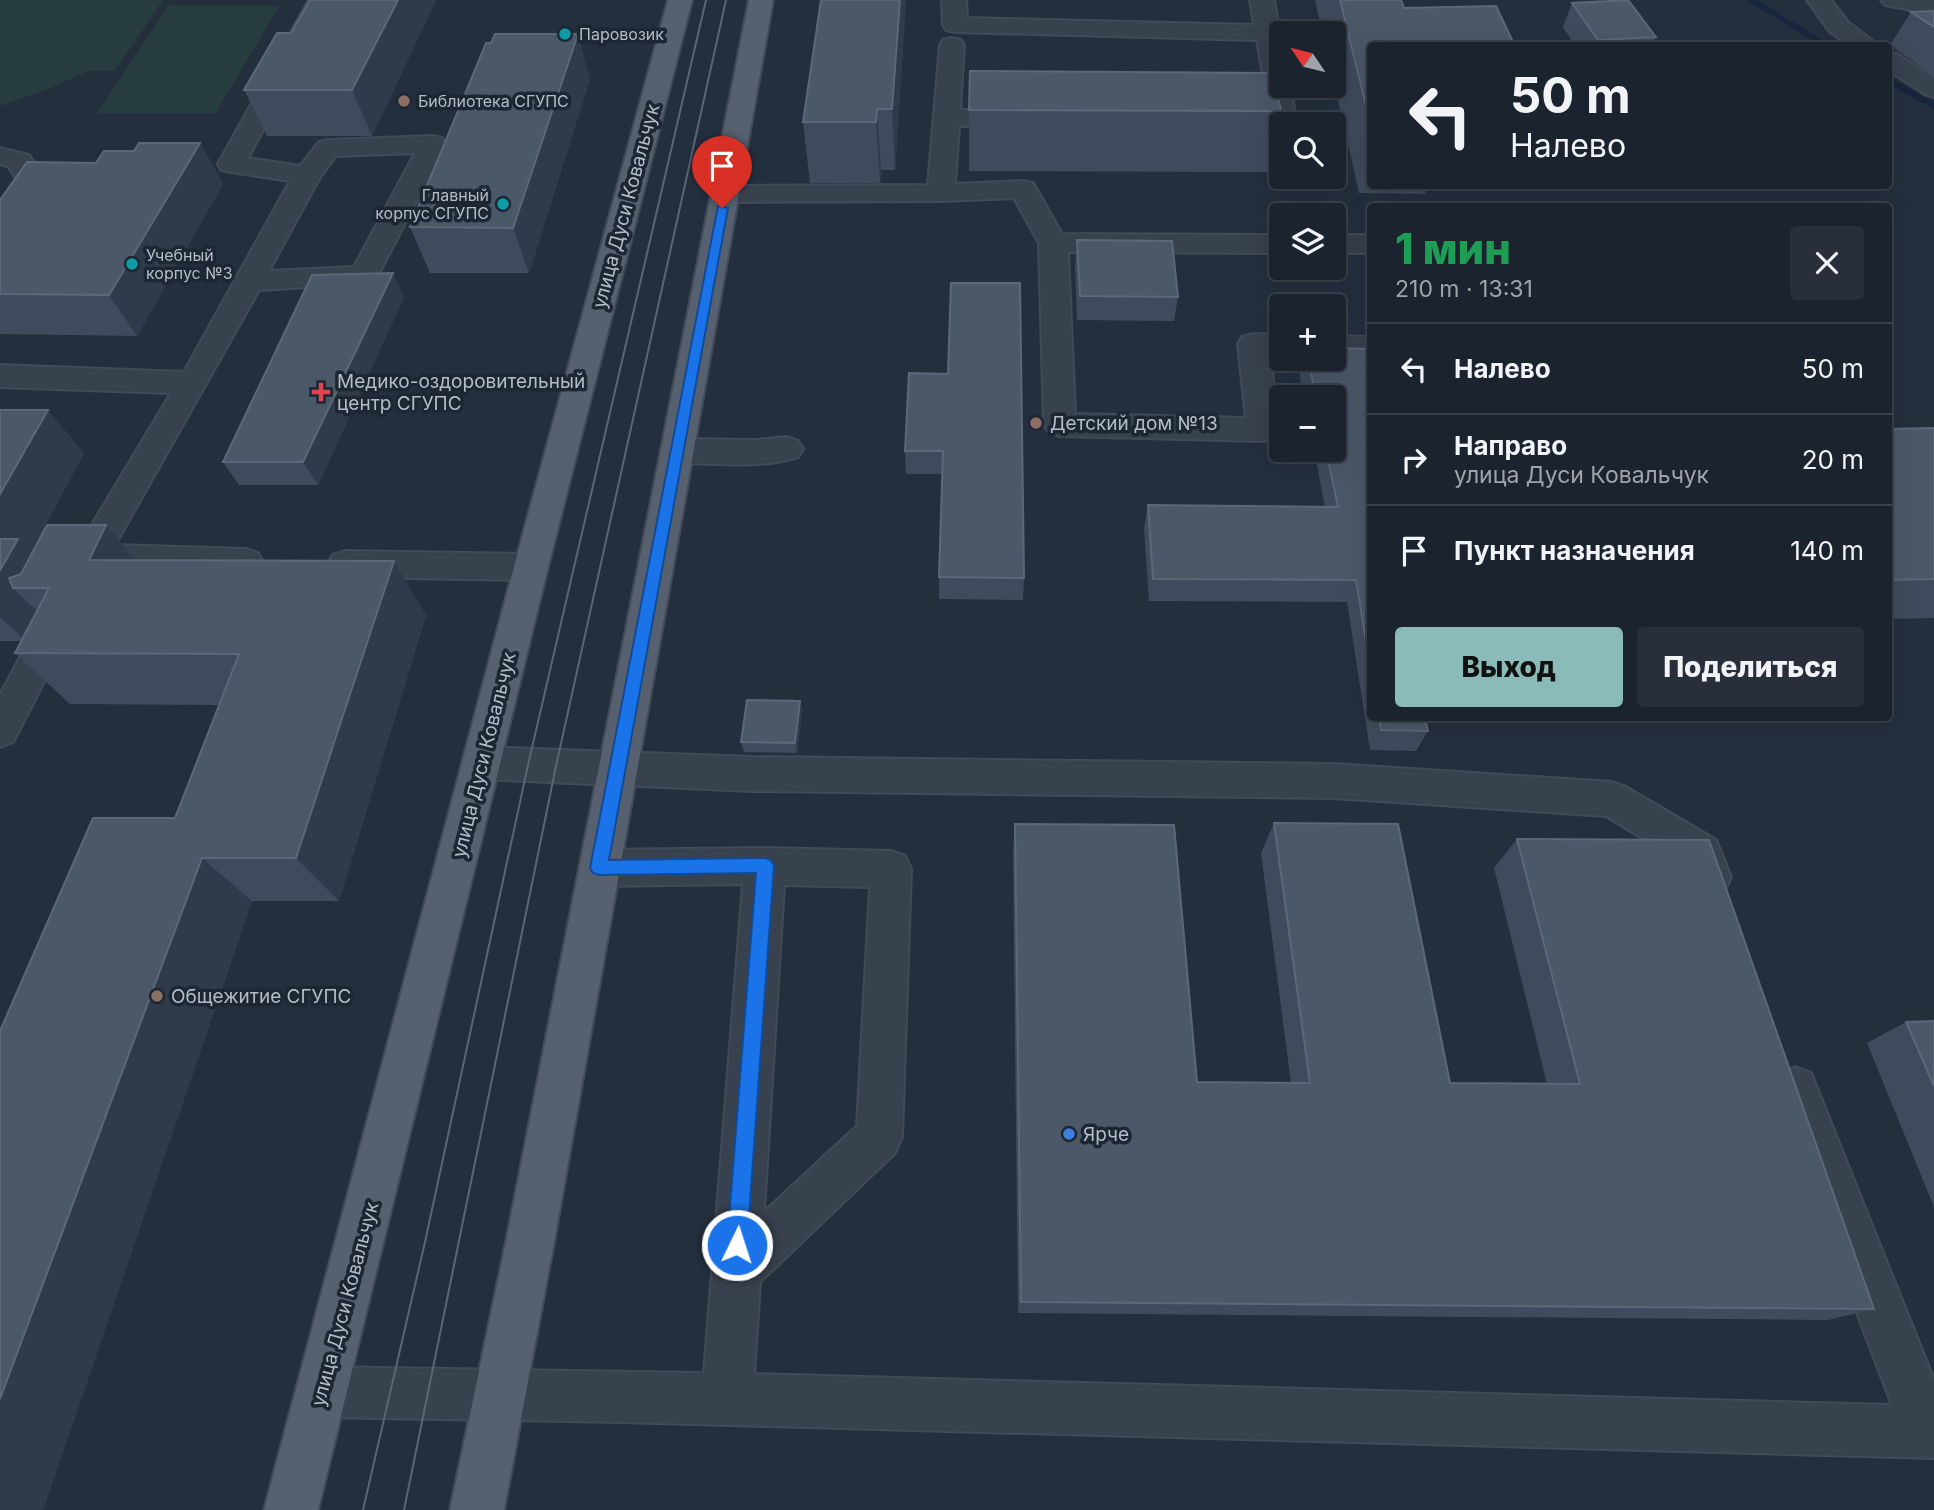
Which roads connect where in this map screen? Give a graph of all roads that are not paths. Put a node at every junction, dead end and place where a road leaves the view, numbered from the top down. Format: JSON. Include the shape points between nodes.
{"nodes":[{"id":1,"x":320,"y":0,"type":"edge"},
{"id":2,"x":680,"y":0,"type":"edge"},
{"id":3,"x":761,"y":0,"type":"edge"},
{"id":4,"x":954,"y":0,"type":"edge"},
{"id":5,"x":1262,"y":0,"type":"edge"},
{"id":6,"x":1819,"y":0,"type":"edge"},
{"id":7,"x":1893,"y":0,"type":"edge"},
{"id":8,"x":1934,"y":7,"type":"edge"},
{"id":9,"x":1268,"y":33,"type":"junction"},
{"id":10,"x":1861,"y":42,"type":"edge"},
{"id":11,"x":952,"y":45,"type":"dead end"},
{"id":12,"x":1892,"y":63,"type":"edge"},
{"id":13,"x":1934,"y":89,"type":"edge"},
{"id":14,"x":1281,"y":112,"type":"edge"},
{"id":15,"x":947,"y":118,"type":"junction"},
{"id":16,"x":1045,"y":118,"type":"edge"},
{"id":17,"x":1255,"y":118,"type":"edge"},
{"id":18,"x":1269,"y":120,"type":"edge"},
{"id":19,"x":0,"y":156,"type":"edge"},
{"id":20,"x":307,"y":175,"type":"junction"},
{"id":21,"x":941,"y":193,"type":"junction"},
{"id":22,"x":724,"y":194,"type":"junction"},
{"id":23,"x":0,"y":222,"type":"edge"},
{"id":24,"x":1053,"y":243,"type":"junction"},
{"id":25,"x":1269,"y":244,"type":"edge"},
{"id":26,"x":1346,"y":244,"type":"edge"},
{"id":27,"x":1367,"y":244,"type":"edge"},
{"id":28,"x":248,"y":281,"type":"junction"},
{"id":29,"x":1269,"y":345,"type":"edge"},
{"id":30,"x":1346,"y":346,"type":"edge"},
{"id":31,"x":1367,"y":347,"type":"edge"},
{"id":32,"x":0,"y":376,"type":"edge"},
{"id":33,"x":193,"y":383,"type":"junction"},
{"id":34,"x":787,"y":449,"type":"dead end"},
{"id":35,"x":677,"y":451,"type":"junction"},
{"id":36,"x":89,"y":558,"type":"junction"},
{"id":37,"x":531,"y":567,"type":"junction"},
{"id":38,"x":71,"y":593,"type":"edge"},
{"id":39,"x":47,"y":641,"type":"edge"},
{"id":40,"x":0,"y":731,"type":"edge"},
{"id":41,"x":482,"y":763,"type":"junction"},
{"id":42,"x":617,"y":769,"type":"junction"},
{"id":43,"x":765,"y":866,"type":"junction"},
{"id":44,"x":599,"y":868,"type":"junction"},
{"id":45,"x":1727,"y":918,"type":"edge"},
{"id":46,"x":1778,"y":1047,"type":"edge"},
{"id":47,"x":735,"y":1272,"type":"junction"},
{"id":48,"x":322,"y":1392,"type":"junction"},
{"id":49,"x":499,"y":1394,"type":"junction"},
{"id":50,"x":727,"y":1399,"type":"junction"},
{"id":51,"x":1930,"y":1432,"type":"edge"},
{"id":52,"x":291,"y":1510,"type":"edge"},
{"id":53,"x":477,"y":1510,"type":"edge"}],
"edges":[{"from":1,"to":20,"type":"street","via":[[231,164]]},
{"from":2,"to":37,"type":"main road","name":"улица Дуси Ковальчук"},
{"from":3,"to":22,"type":"main road"},
{"from":4,"to":9,"type":"street","via":[[955,25]]},
{"from":5,"to":9,"type":"street"},
{"from":6,"to":10,"type":"street","via":[[1839,27]]},
{"from":7,"to":8,"type":"street"},
{"from":9,"to":14,"type":"street"},
{"from":11,"to":15,"type":"street"},
{"from":12,"to":13,"type":"street"},
{"from":15,"to":16,"type":"street"},
{"from":15,"to":21,"type":"street"},
{"from":17,"to":18,"type":"street"},
{"from":19,"to":23,"type":"street","via":[[19,161],[35,188],[32,211]]},
{"from":20,"to":28,"type":"street"},
{"from":20,"to":28,"type":"street","via":[[328,148],[433,144],[364,276]]},
{"from":21,"to":22,"type":"street"},
{"from":21,"to":24,"type":"street","via":[[1023,189]]},
{"from":22,"to":35,"type":"main road"},
{"from":24,"to":25,"type":"street"},
{"from":24,"to":29,"type":"street","via":[[1060,425],[1263,430],[1253,344]]},
{"from":26,"to":27,"type":"street"},
{"from":28,"to":33,"type":"street"},
{"from":30,"to":31,"type":"street"},
{"from":32,"to":33,"type":"street"},
{"from":33,"to":36,"type":"street"},
{"from":34,"to":35,"type":"street"},
{"from":35,"to":42,"type":"main road"},
{"from":36,"to":37,"type":"street"},
{"from":36,"to":38,"type":"street"},
{"from":37,"to":41,"type":"main road","name":"улица Дуси Ковальчук"},
{"from":39,"to":40,"type":"street"},
{"from":41,"to":42,"type":"street"},
{"from":41,"to":48,"type":"main road","name":"улица Дуси Ковальчук"},
{"from":42,"to":44,"type":"main road"},
{"from":42,"to":45,"type":"street","via":[[752,775],[1334,781],[1612,799],[1702,853]]},
{"from":43,"to":44,"type":"street"},
{"from":43,"to":47,"type":"street"},
{"from":43,"to":47,"type":"street","via":[[891,869],[879,1137]]},
{"from":44,"to":49,"type":"main road"},
{"from":46,"to":51,"type":"street"},
{"from":47,"to":50,"type":"street"},
{"from":48,"to":49,"type":"street"},
{"from":48,"to":52,"type":"main road","name":"улица Дуси Ковальчук"},
{"from":49,"to":50,"type":"street"},
{"from":49,"to":53,"type":"main road"},
{"from":50,"to":51,"type":"street"}]}
